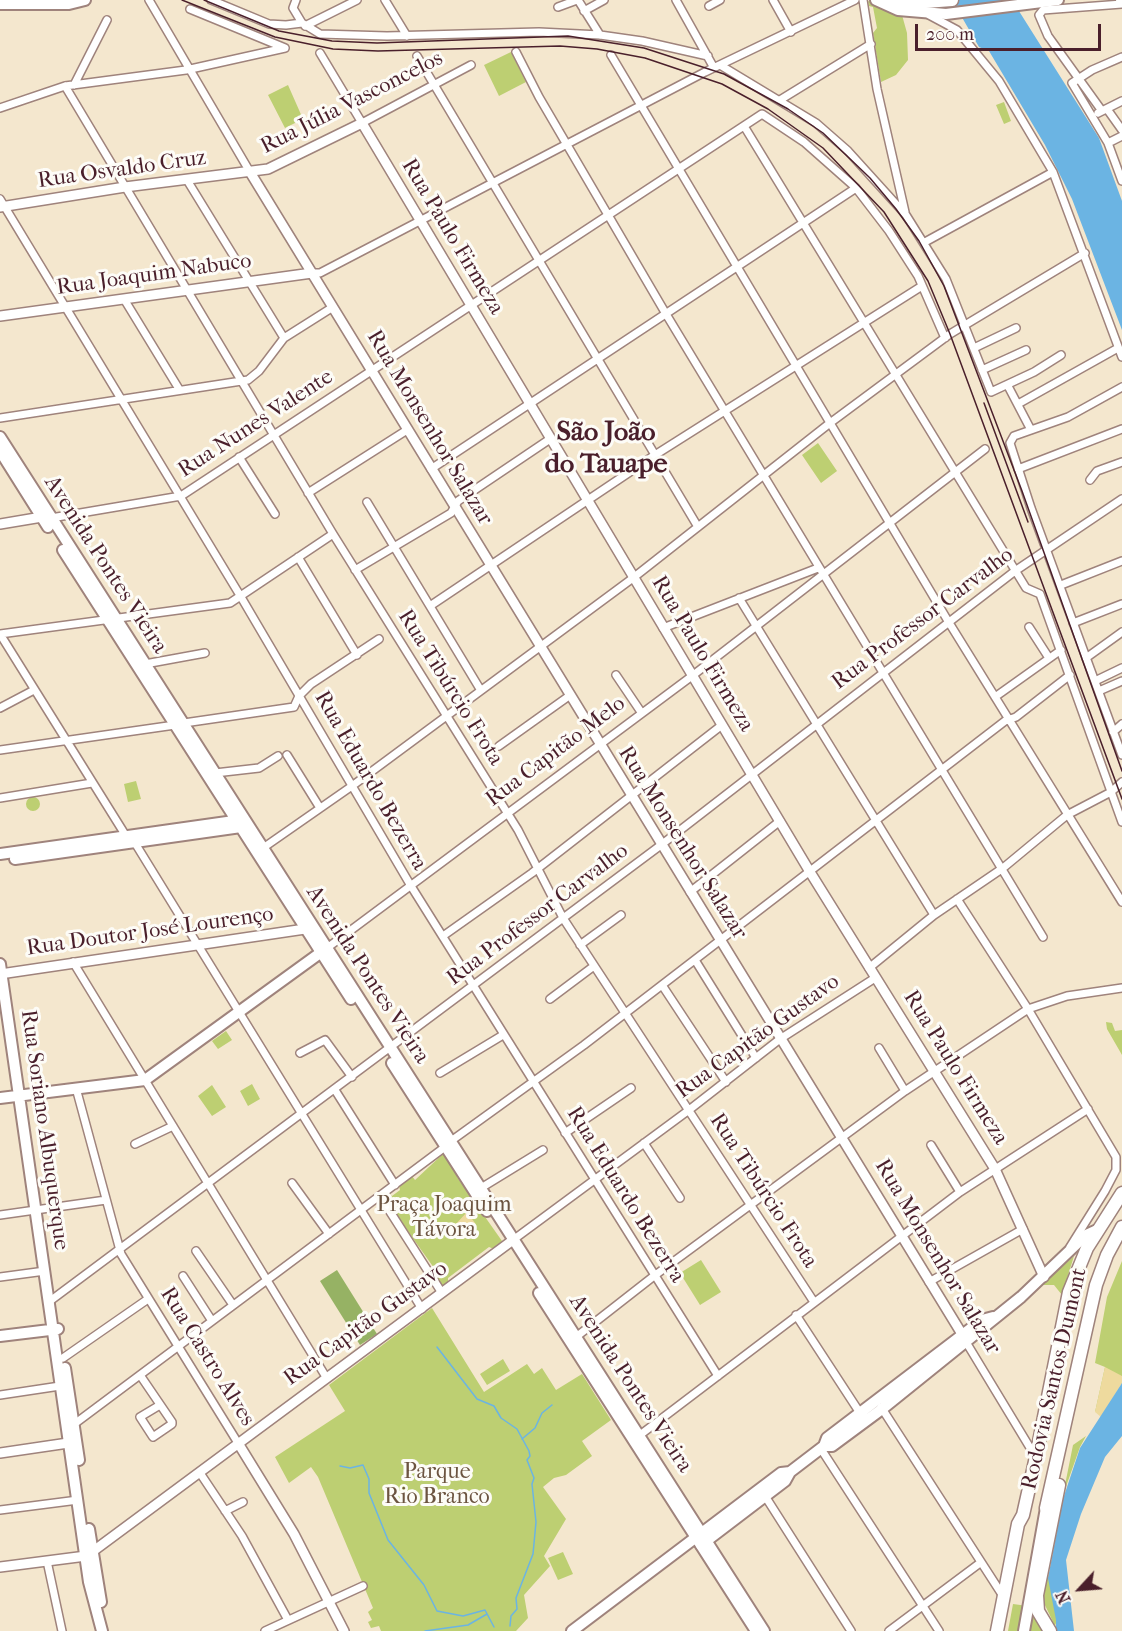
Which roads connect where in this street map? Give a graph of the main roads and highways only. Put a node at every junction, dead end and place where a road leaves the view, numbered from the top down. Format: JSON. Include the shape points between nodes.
{"nodes":[{"id":1,"x":85,"y":0,"type":"edge"},
{"id":2,"x":876,"y":0,"type":"edge"},
{"id":3,"x":892,"y":0,"type":"edge"},
{"id":4,"x":952,"y":0,"type":"edge"},
{"id":5,"x":1058,"y":0,"type":"edge"},
{"id":6,"x":0,"y":4,"type":"edge"},
{"id":7,"x":928,"y":8,"type":"junction"},
{"id":8,"x":0,"y":437,"type":"edge"},
{"id":9,"x":0,"y":451,"type":"edge"},
{"id":10,"x":46,"y":518,"type":"junction"},
{"id":11,"x":111,"y":618,"type":"junction"},
{"id":12,"x":179,"y":724,"type":"junction"},
{"id":13,"x":240,"y":822,"type":"junction"},
{"id":14,"x":130,"y":839,"type":"junction"},
{"id":15,"x":0,"y":854,"type":"edge"},
{"id":16,"x":0,"y":861,"type":"edge"},
{"id":17,"x":324,"y":950,"type":"junction"},
{"id":18,"x":0,"y":971,"type":"edge"},
{"id":19,"x":19,"y":1096,"type":"junction"},
{"id":20,"x":0,"y":1098,"type":"edge"},
{"id":21,"x":448,"y":1144,"type":"junction"},
{"id":22,"x":1122,"y":1193,"type":"edge"},
{"id":23,"x":1122,"y":1227,"type":"edge"},
{"id":24,"x":1097,"y":1230,"type":"junction"},
{"id":25,"x":510,"y":1242,"type":"junction"},
{"id":26,"x":55,"y":1330,"type":"junction"},
{"id":27,"x":0,"y":1336,"type":"edge"},
{"id":28,"x":880,"y":1404,"type":"junction"},
{"id":29,"x":70,"y":1426,"type":"junction"},
{"id":30,"x":1065,"y":1428,"type":"junction"},
{"id":31,"x":73,"y":1443,"type":"junction"},
{"id":32,"x":823,"y":1447,"type":"junction"},
{"id":33,"x":790,"y":1472,"type":"junction"},
{"id":34,"x":1046,"y":1508,"type":"joint"},
{"id":35,"x":1023,"y":1515,"type":"junction"},
{"id":36,"x":702,"y":1539,"type":"junction"},
{"id":37,"x":89,"y":1554,"type":"junction"},
{"id":38,"x":99,"y":1610,"type":"junction"},
{"id":39,"x":102,"y":1631,"type":"edge"},
{"id":40,"x":110,"y":1631,"type":"edge"},
{"id":41,"x":572,"y":1631,"type":"edge"},
{"id":42,"x":756,"y":1631,"type":"edge"},
{"id":43,"x":764,"y":1631,"type":"edge"},
{"id":44,"x":997,"y":1631,"type":"edge"},
{"id":45,"x":1005,"y":1631,"type":"edge"},
{"id":46,"x":1024,"y":1631,"type":"edge"},
{"id":47,"x":1050,"y":1631,"type":"edge"}],
"edges":[{"from":1,"to":6,"type":"main road","via":[[69,4]]},
{"from":2,"to":7,"type":"main road","via":[[898,10]]},
{"from":3,"to":7,"type":"highway"},
{"from":4,"to":7,"type":"highway"},
{"from":5,"to":7,"type":"main road","via":[[946,14]]},
{"from":8,"to":10,"type":"main road","name":"Avenida Pontes Vieira"},
{"from":9,"to":10,"type":"main road","name":"Avenida Pontes Vieira"},
{"from":10,"to":11,"type":"main road","name":"Avenida Pontes Vieira"},
{"from":11,"to":12,"type":"main road","name":"Avenida Pontes Vieira"},
{"from":11,"to":12,"type":"main road","name":"Avenida Pontes Vieira","via":[[145,663]]},
{"from":12,"to":13,"type":"main road","name":"Avenida Pontes Vieira"},
{"from":12,"to":13,"type":"main road","name":"Avenida Pontes Vieira","via":[[215,773]]},
{"from":13,"to":14,"type":"main road"},
{"from":13,"to":17,"type":"main road","name":"Avenida Pontes Vieira","via":[[263,849]]},
{"from":13,"to":17,"type":"main road","name":"Avenida Pontes Vieira","via":[[305,929]]},
{"from":14,"to":15,"type":"main road"},
{"from":14,"to":16,"type":"main road"},
{"from":17,"to":19,"type":"main road","name":"Rua Capitão Melo","via":[[145,1080]]},
{"from":17,"to":21,"type":"main road","name":"Avenida Pontes Vieira"},
{"from":18,"to":19,"type":"main road","name":"Rua Soriano Albuquerque"},
{"from":19,"to":20,"type":"main road"},
{"from":19,"to":26,"type":"main road","name":"Rua Soriano Albuquerque"},
{"from":21,"to":25,"type":"main road","name":"Avenida Pontes Vieira"},
{"from":21,"to":25,"type":"main road","name":"Avenida Pontes Vieira","via":[[481,1188]]},
{"from":22,"to":24,"type":"highway","name":"Rodovia Santos Dumont"},
{"from":23,"to":30,"type":"highway","name":"Rodovia Santos Dumont","via":[[1096,1285]]},
{"from":24,"to":28,"type":"main road","via":[[1086,1235],[1044,1277],[993,1317],[982,1320],[964,1339]]},
{"from":24,"to":35,"type":"highway","name":"Rodovia Santos Dumont","via":[[1069,1292]]},
{"from":25,"to":36,"type":"main road","name":"Avenida Pontes Vieira"},
{"from":25,"to":36,"type":"main road","name":"Avenida Pontes Vieira","via":[[576,1337]]},
{"from":26,"to":27,"type":"main road"},
{"from":26,"to":29,"type":"main road","name":"Rua Soriano Albuquerque","via":[[60,1386]]},
{"from":26,"to":29,"type":"main road","name":"Rua Soriano Albuquerque","via":[[63,1358]]},
{"from":28,"to":32,"type":"main road","via":[[832,1446]]},
{"from":28,"to":32,"type":"main road","via":[[860,1413],[826,1438]]},
{"from":29,"to":31,"type":"main road","name":"Rua Soriano Albuquerque"},
{"from":30,"to":34,"type":"highway","name":"Rodovia Santos Dumont"},
{"from":30,"to":47,"type":"highway","via":[[1067,1447],[1037,1595],[1038,1611]]},
{"from":31,"to":37,"type":"main road","name":"Rua Soriano Albuquerque"},
{"from":31,"to":37,"type":"main road","name":"Rua Soriano Albuquerque","via":[[78,1500]]},
{"from":32,"to":33,"type":"main road"},
{"from":33,"to":36,"type":"main road","via":[[785,1481]]},
{"from":33,"to":36,"type":"main road","via":[[782,1473]]},
{"from":34,"to":46,"type":"main road"},
{"from":35,"to":44,"type":"highway"},
{"from":35,"to":45,"type":"highway","via":[[1025,1527]]},
{"from":36,"to":41,"type":"main road"},
{"from":36,"to":42,"type":"main road"},
{"from":36,"to":43,"type":"main road"},
{"from":37,"to":38,"type":"main road","name":"Rua Soriano Albuquerque"},
{"from":38,"to":39,"type":"main road","name":"Rua Soriano Albuquerque"},
{"from":38,"to":40,"type":"main road","name":"Rua Soriano Albuquerque"}]}
